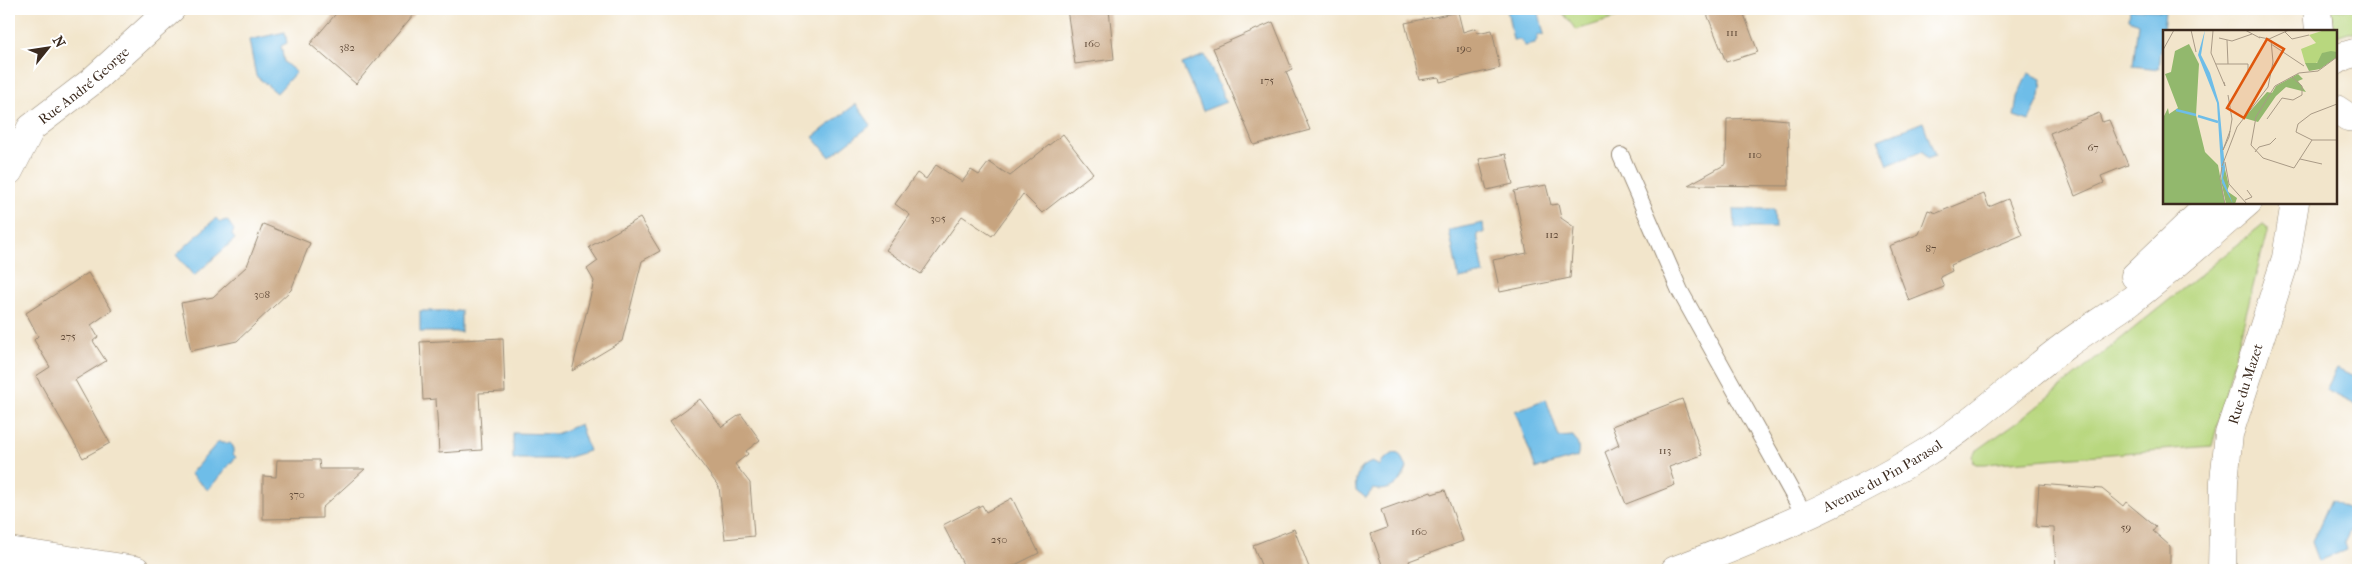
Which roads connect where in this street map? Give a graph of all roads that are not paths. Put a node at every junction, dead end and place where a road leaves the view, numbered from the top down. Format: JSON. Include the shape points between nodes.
{"nodes":[{"id":1,"x":171,"y":9,"type":"edge"},
{"id":2,"x":2317,"y":9,"type":"edge"},
{"id":3,"x":2319,"y":30,"type":"edge"},
{"id":4,"x":2358,"y":52,"type":"edge"},
{"id":5,"x":2337,"y":60,"type":"edge"},
{"id":6,"x":1621,"y":156,"type":"dead end"},
{"id":7,"x":9,"y":171,"type":"edge"},
{"id":8,"x":2210,"y":204,"type":"edge"},
{"id":9,"x":2246,"y":204,"type":"edge"},
{"id":10,"x":2295,"y":204,"type":"edge"},
{"id":11,"x":2067,"y":344,"type":"junction"},
{"id":12,"x":1805,"y":516,"type":"junction"},
{"id":13,"x":9,"y":551,"type":"edge"},
{"id":14,"x":136,"y":570,"type":"edge"},
{"id":15,"x":1675,"y":570,"type":"edge"},
{"id":16,"x":2222,"y":570,"type":"edge"}],
"edges":[{"from":1,"to":7,"type":"street","name":"Rue André George","via":[[91,82],[31,128]]},
{"from":2,"to":3,"type":"street"},
{"from":4,"to":5,"type":"street"},
{"from":6,"to":12,"type":"lane","via":[[1680,291]]},
{"from":8,"to":11,"type":"street","name":"Avenue du Pin Parasol"},
{"from":9,"to":11,"type":"street","name":"Avenue du Pin Parasol","via":[[2129,301]]},
{"from":10,"to":16,"type":"street","name":"Rue du Mazet","via":[[2286,258],[2229,434],[2224,481]]},
{"from":11,"to":12,"type":"street","name":"Avenue du Pin Parasol","via":[[1926,452]]},
{"from":12,"to":15,"type":"street","name":"Avenue du Pin Parasol"},
{"from":13,"to":14,"type":"street"}]}
